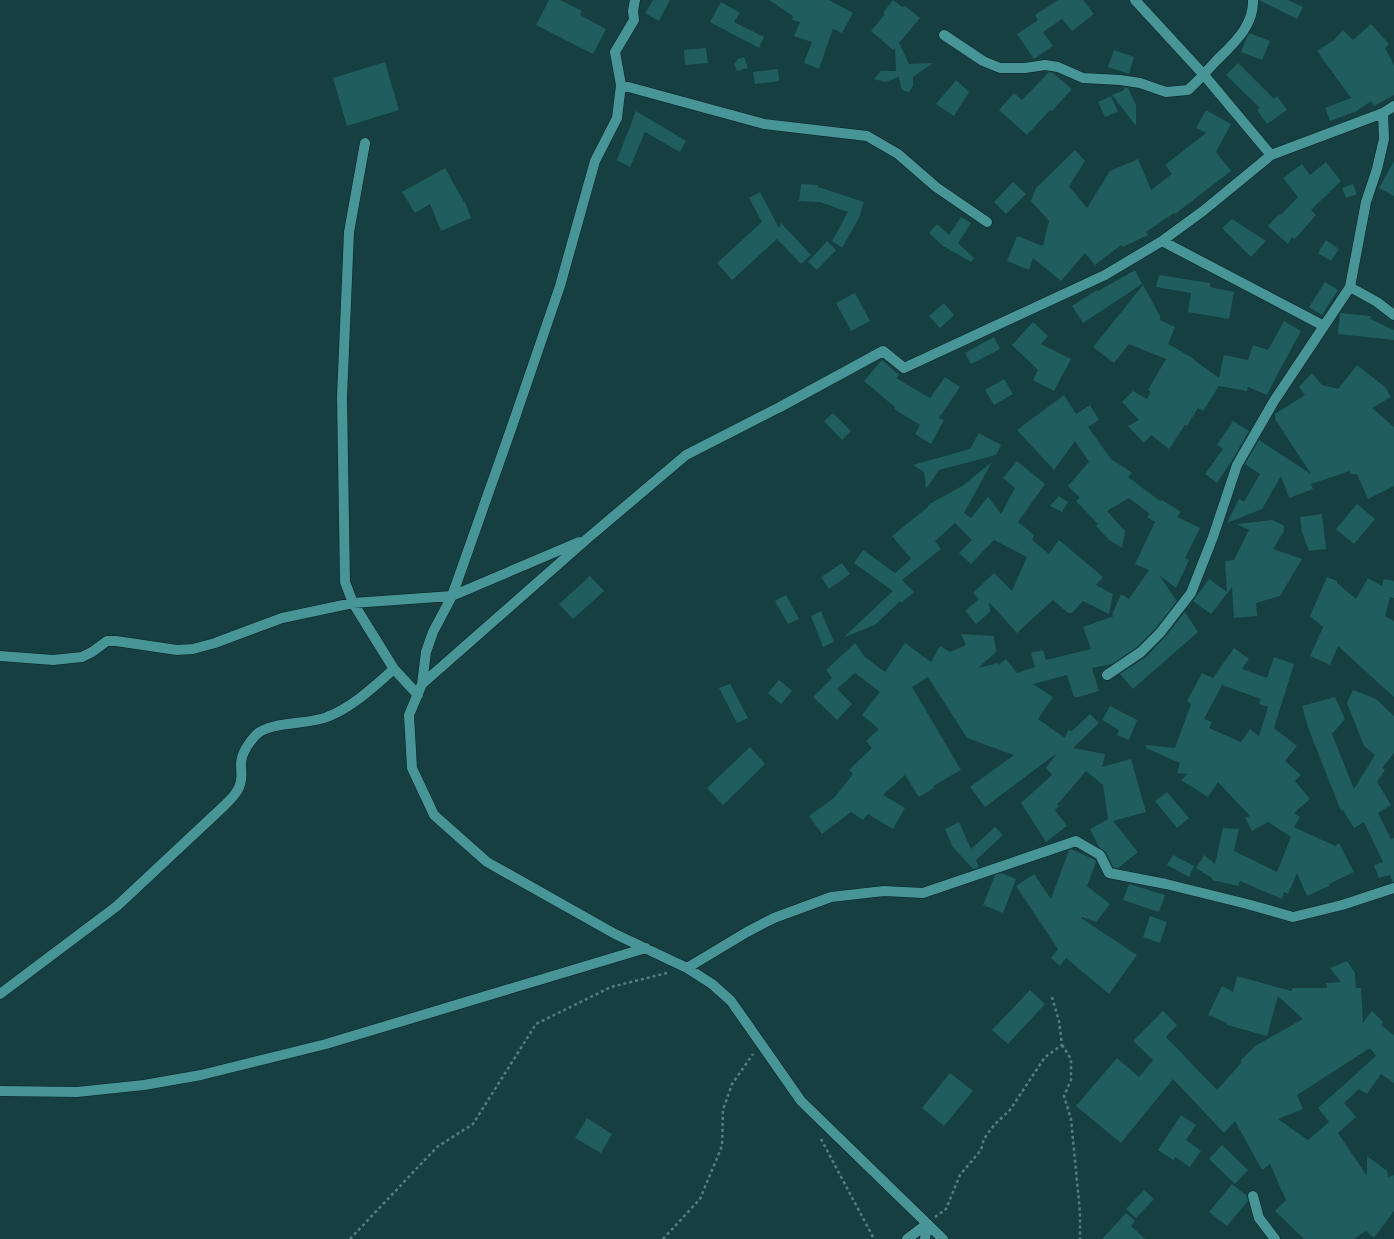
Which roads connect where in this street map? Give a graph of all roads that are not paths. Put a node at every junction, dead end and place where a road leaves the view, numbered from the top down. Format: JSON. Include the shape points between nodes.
{"nodes":[{"id":1,"x":635,"y":0,"type":"edge"},
{"id":2,"x":1135,"y":0,"type":"edge"},
{"id":3,"x":1253,"y":0,"type":"edge"},
{"id":4,"x":944,"y":35,"type":"dead end"},
{"id":5,"x":1204,"y":75,"type":"junction"},
{"id":6,"x":620,"y":85,"type":"junction"},
{"id":7,"x":1394,"y":106,"type":"edge"},
{"id":8,"x":1383,"y":113,"type":"junction"},
{"id":9,"x":365,"y":144,"type":"dead end"},
{"id":10,"x":1271,"y":155,"type":"junction"},
{"id":11,"x":986,"y":222,"type":"dead end"},
{"id":12,"x":1162,"y":241,"type":"junction"},
{"id":13,"x":1350,"y":287,"type":"junction"},
{"id":14,"x":1394,"y":315,"type":"edge"},
{"id":15,"x":1324,"y":326,"type":"junction"},
{"id":16,"x":588,"y":538,"type":"junction"},
{"id":17,"x":452,"y":596,"type":"junction"},
{"id":18,"x":353,"y":603,"type":"junction"},
{"id":19,"x":0,"y":656,"type":"edge"},
{"id":20,"x":394,"y":669,"type":"junction"},
{"id":21,"x":1107,"y":675,"type":"dead end"},
{"id":22,"x":422,"y":684,"type":"junction"},
{"id":23,"x":418,"y":695,"type":"junction"},
{"id":24,"x":1394,"y":888,"type":"edge"},
{"id":25,"x":646,"y":948,"type":"junction"},
{"id":26,"x":687,"y":968,"type":"junction"},
{"id":27,"x":0,"y":994,"type":"edge"},
{"id":28,"x":0,"y":1090,"type":"edge"},
{"id":29,"x":1253,"y":1196,"type":"dead end"},
{"id":30,"x":927,"y":1224,"type":"junction"},
{"id":31,"x":907,"y":1239,"type":"edge"},
{"id":32,"x":925,"y":1239,"type":"edge"},
{"id":33,"x":943,"y":1239,"type":"edge"},
{"id":34,"x":1275,"y":1239,"type":"edge"}],
"edges":[{"from":1,"to":6,"type":"street","via":[[634,20],[616,52]]},
{"from":2,"to":5,"type":"street"},
{"from":3,"to":5,"type":"street","via":[[1253,13],[1247,25],[1235,43]]},
{"from":4,"to":5,"type":"street","via":[[983,61],[1000,68],[1058,67],[1084,78],[1120,80],[1166,92],[1188,90]]},
{"from":5,"to":10,"type":"street"},
{"from":6,"to":11,"type":"street","via":[[764,124],[867,136],[898,154],[936,187]]},
{"from":6,"to":17,"type":"street","via":[[618,118],[595,160],[560,286]]},
{"from":7,"to":8,"type":"street"},
{"from":8,"to":10,"type":"street"},
{"from":8,"to":13,"type":"street","via":[[1384,139],[1366,202]]},
{"from":9,"to":18,"type":"street","via":[[349,232],[342,397],[345,582]]},
{"from":10,"to":12,"type":"street"},
{"from":12,"to":15,"type":"street"},
{"from":12,"to":16,"type":"street","via":[[1105,275],[904,368],[883,351],[686,456]]},
{"from":13,"to":14,"type":"street"},
{"from":13,"to":15,"type":"street"},
{"from":15,"to":21,"type":"street","via":[[1274,401],[1238,465],[1191,593],[1160,633],[1141,652]]},
{"from":16,"to":17,"type":"street"},
{"from":16,"to":22,"type":"street"},
{"from":17,"to":18,"type":"street"},
{"from":17,"to":22,"type":"street","via":[[433,632],[426,652]]},
{"from":18,"to":19,"type":"street","via":[[282,618],[193,649],[177,650],[107,641],[82,657],[52,660]]},
{"from":18,"to":20,"type":"street"},
{"from":20,"to":23,"type":"street"},
{"from":20,"to":27,"type":"street","via":[[355,702],[326,718],[273,726],[258,733],[247,746],[241,762],[241,780],[236,792],[225,805],[117,906]]},
{"from":22,"to":23,"type":"street"},
{"from":23,"to":25,"type":"street","via":[[409,715],[412,768],[434,815],[487,862],[615,934]]},
{"from":24,"to":26,"type":"street","via":[[1293,917],[1166,884],[1109,873],[1100,855],[1076,841],[923,894],[884,891],[831,897],[774,918]]},
{"from":25,"to":26,"type":"street"},
{"from":25,"to":28,"type":"street","via":[[326,1044],[201,1075],[144,1085],[77,1092]]},
{"from":26,"to":30,"type":"street","via":[[712,984],[731,1001],[801,1101]]},
{"from":29,"to":34,"type":"street","via":[[1259,1218]]},
{"from":30,"to":31,"type":"street"},
{"from":30,"to":32,"type":"street"},
{"from":30,"to":33,"type":"street"}]}
